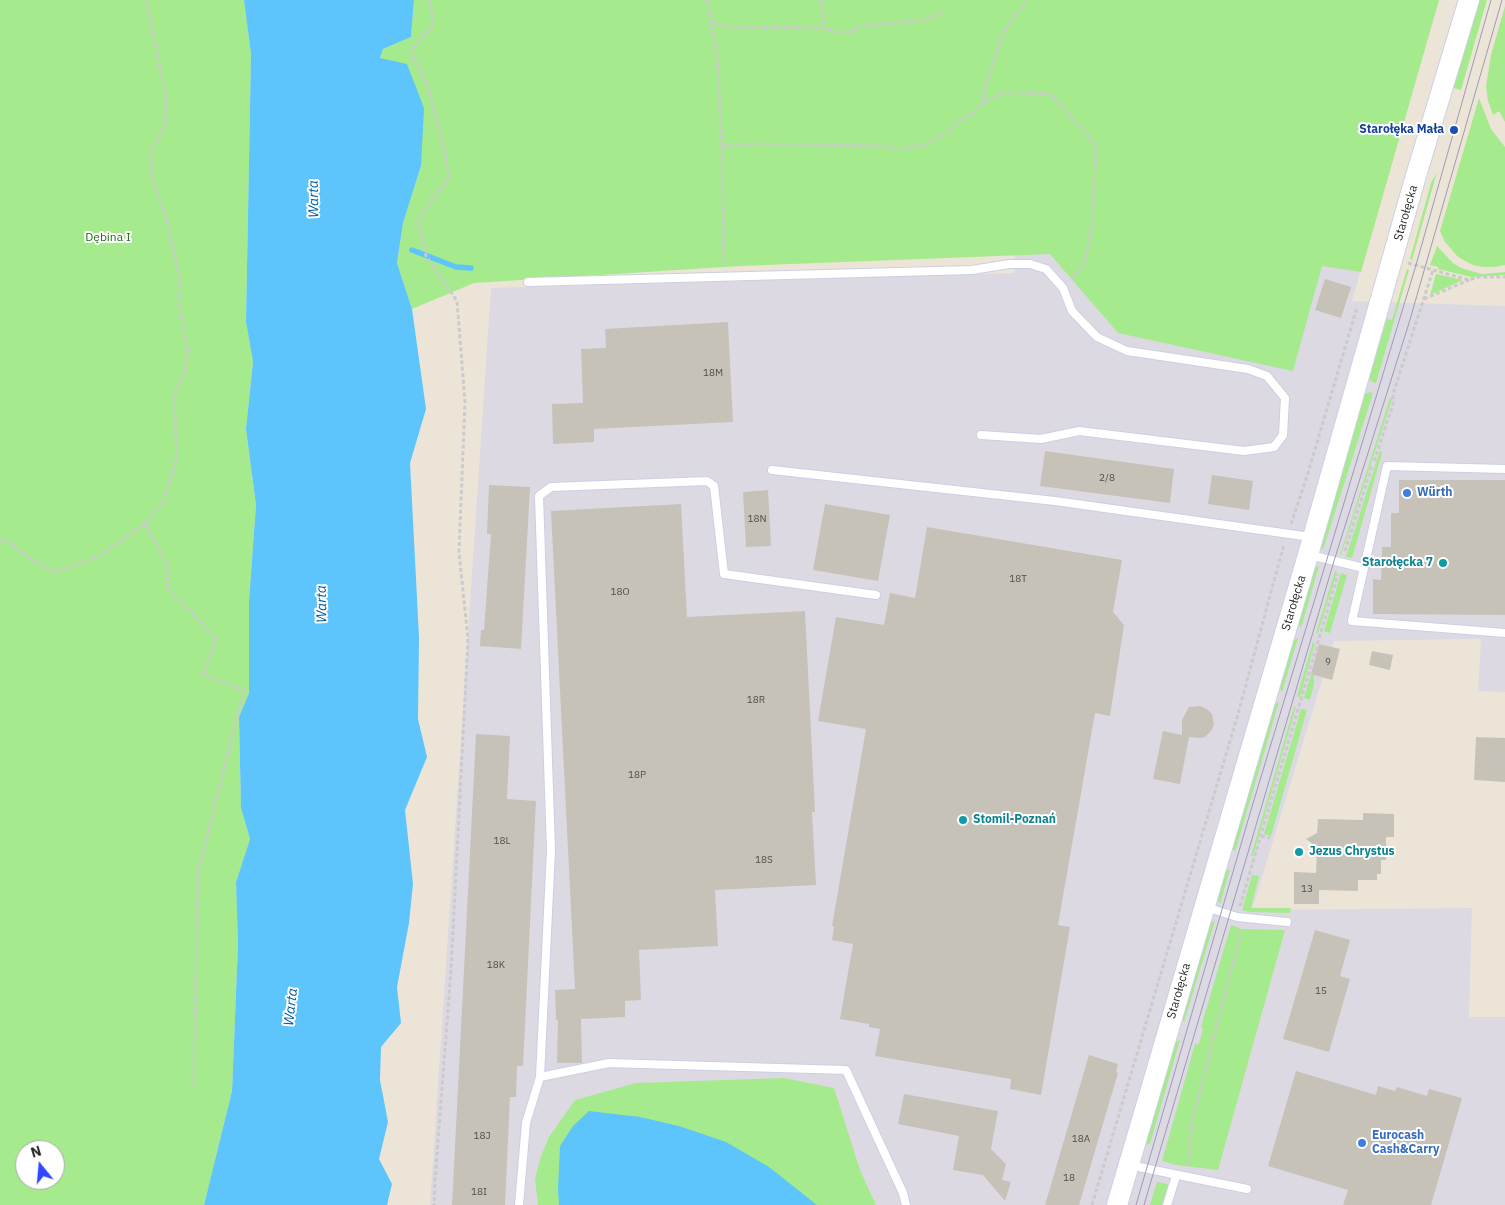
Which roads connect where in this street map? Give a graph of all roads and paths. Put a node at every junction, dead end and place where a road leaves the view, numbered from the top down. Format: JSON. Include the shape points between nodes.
{"nodes":[{"id":1,"x":146,"y":0,"type":"edge"},
{"id":2,"x":430,"y":0,"type":"edge"},
{"id":3,"x":707,"y":0,"type":"edge"},
{"id":4,"x":821,"y":0,"type":"edge"},
{"id":5,"x":1028,"y":0,"type":"edge"},
{"id":6,"x":1468,"y":0,"type":"edge"},
{"id":7,"x":942,"y":10,"type":"dead end"},
{"id":8,"x":712,"y":22,"type":"junction"},
{"id":9,"x":825,"y":28,"type":"junction"},
{"id":10,"x":984,"y":102,"type":"junction"},
{"id":11,"x":722,"y":146,"type":"junction"},
{"id":12,"x":724,"y":276,"type":"junction"},
{"id":13,"x":1505,"y":277,"type":"edge"},
{"id":14,"x":1469,"y":280,"type":"junction"},
{"id":15,"x":528,"y":282,"type":"dead end"},
{"id":16,"x":1063,"y":288,"type":"junction"},
{"id":17,"x":1424,"y":299,"type":"junction"},
{"id":18,"x":1358,"y":306,"type":"dead end"},
{"id":19,"x":981,"y":435,"type":"dead end"},
{"id":20,"x":1505,"y":469,"type":"edge"},
{"id":21,"x":772,"y":470,"type":"dead end"},
{"id":22,"x":145,"y":524,"type":"junction"},
{"id":23,"x":1287,"y":533,"type":"junction"},
{"id":24,"x":0,"y":540,"type":"edge"},
{"id":25,"x":1311,"y":546,"type":"junction"},
{"id":26,"x":1341,"y":562,"type":"junction"},
{"id":27,"x":1364,"y":568,"type":"junction"},
{"id":28,"x":876,"y":596,"type":"dead end"},
{"id":29,"x":1505,"y":633,"type":"edge"},
{"id":30,"x":1261,"y":836,"type":"junction"},
{"id":31,"x":1270,"y":838,"type":"dead end"},
{"id":32,"x":1204,"y":907,"type":"junction"},
{"id":33,"x":1237,"y":917,"type":"junction"},
{"id":34,"x":1287,"y":922,"type":"dead end"},
{"id":35,"x":540,"y":1077,"type":"junction"},
{"id":36,"x":194,"y":1087,"type":"dead end"},
{"id":37,"x":1129,"y":1165,"type":"junction"},
{"id":38,"x":1176,"y":1176,"type":"junction"},
{"id":39,"x":1186,"y":1178,"type":"junction"},
{"id":40,"x":1247,"y":1189,"type":"dead end"},
{"id":41,"x":434,"y":1205,"type":"edge"},
{"id":42,"x":519,"y":1205,"type":"edge"},
{"id":43,"x":906,"y":1205,"type":"edge"},
{"id":44,"x":1092,"y":1205,"type":"edge"},
{"id":45,"x":1117,"y":1205,"type":"edge"},
{"id":46,"x":1167,"y":1205,"type":"edge"}],
"edges":[{"from":1,"to":22,"type":"path","via":[[166,96],[165,125],[151,152],[151,176],[166,216],[179,274],[179,304],[188,351],[185,370],[174,396],[177,457],[163,502]]},
{"from":2,"to":41,"type":"path","via":[[433,25],[410,52],[427,84],[449,177],[418,220],[426,256],[457,301],[465,402],[459,552],[468,639],[451,970]]},
{"from":3,"to":8,"type":"path"},
{"from":4,"to":9,"type":"path"},
{"from":5,"to":10,"type":"path","via":[[1001,38],[984,90]]},
{"from":6,"to":25,"type":"street","name":"Starołęcka"},
{"from":7,"to":9,"type":"path","via":[[924,20],[858,27],[853,32]]},
{"from":8,"to":9,"type":"path","via":[[727,27]]},
{"from":8,"to":11,"type":"path"},
{"from":10,"to":11,"type":"path","via":[[948,132],[926,144],[902,149],[853,145]]},
{"from":10,"to":16,"type":"path","via":[[1005,92],[1051,94],[1096,145],[1092,227],[1084,265]]},
{"from":11,"to":12,"type":"path"},
{"from":12,"to":15,"type":"lane"},
{"from":12,"to":16,"type":"lane","via":[[972,270],[1030,264],[1046,269]]},
{"from":13,"to":14,"type":"path"},
{"from":14,"to":17,"type":"path"},
{"from":14,"to":17,"type":"path","via":[[1433,270]]},
{"from":16,"to":19,"type":"lane","via":[[1072,311],[1097,337],[1127,351],[1248,369],[1267,376],[1285,398],[1283,435],[1274,447],[1244,451],[1079,431],[1041,439]]},
{"from":17,"to":26,"type":"path"},
{"from":18,"to":23,"type":"path"},
{"from":20,"to":27,"type":"lane","via":[[1387,466]]},
{"from":21,"to":23,"type":"lane","via":[[1055,501]]},
{"from":22,"to":24,"type":"path","via":[[99,556],[56,572]]},
{"from":22,"to":36,"type":"path","via":[[167,563],[168,590],[216,639],[203,674],[244,690],[198,873]]},
{"from":23,"to":25,"type":"lane"},
{"from":23,"to":44,"type":"path","via":[[1240,704]]},
{"from":25,"to":26,"type":"lane"},
{"from":25,"to":32,"type":"street","name":"Starołęcka"},
{"from":26,"to":27,"type":"lane"},
{"from":26,"to":30,"type":"path"},
{"from":27,"to":29,"type":"lane","via":[[1352,621]]},
{"from":28,"to":35,"type":"lane","via":[[724,574],[714,486],[707,481],[551,487],[539,496],[551,850]]},
{"from":30,"to":31,"type":"path"},
{"from":30,"to":33,"type":"path"},
{"from":32,"to":33,"type":"lane"},
{"from":32,"to":37,"type":"street","name":"Starołęcka"},
{"from":33,"to":34,"type":"lane"},
{"from":33,"to":39,"type":"path","via":[[1239,940],[1192,1122]]},
{"from":35,"to":42,"type":"lane","via":[[526,1123]]},
{"from":35,"to":43,"type":"lane","via":[[609,1063],[846,1070]]},
{"from":37,"to":38,"type":"lane"},
{"from":37,"to":45,"type":"street","name":"Starołęcka"},
{"from":38,"to":39,"type":"lane"},
{"from":38,"to":46,"type":"lane"},
{"from":39,"to":40,"type":"lane"}]}
